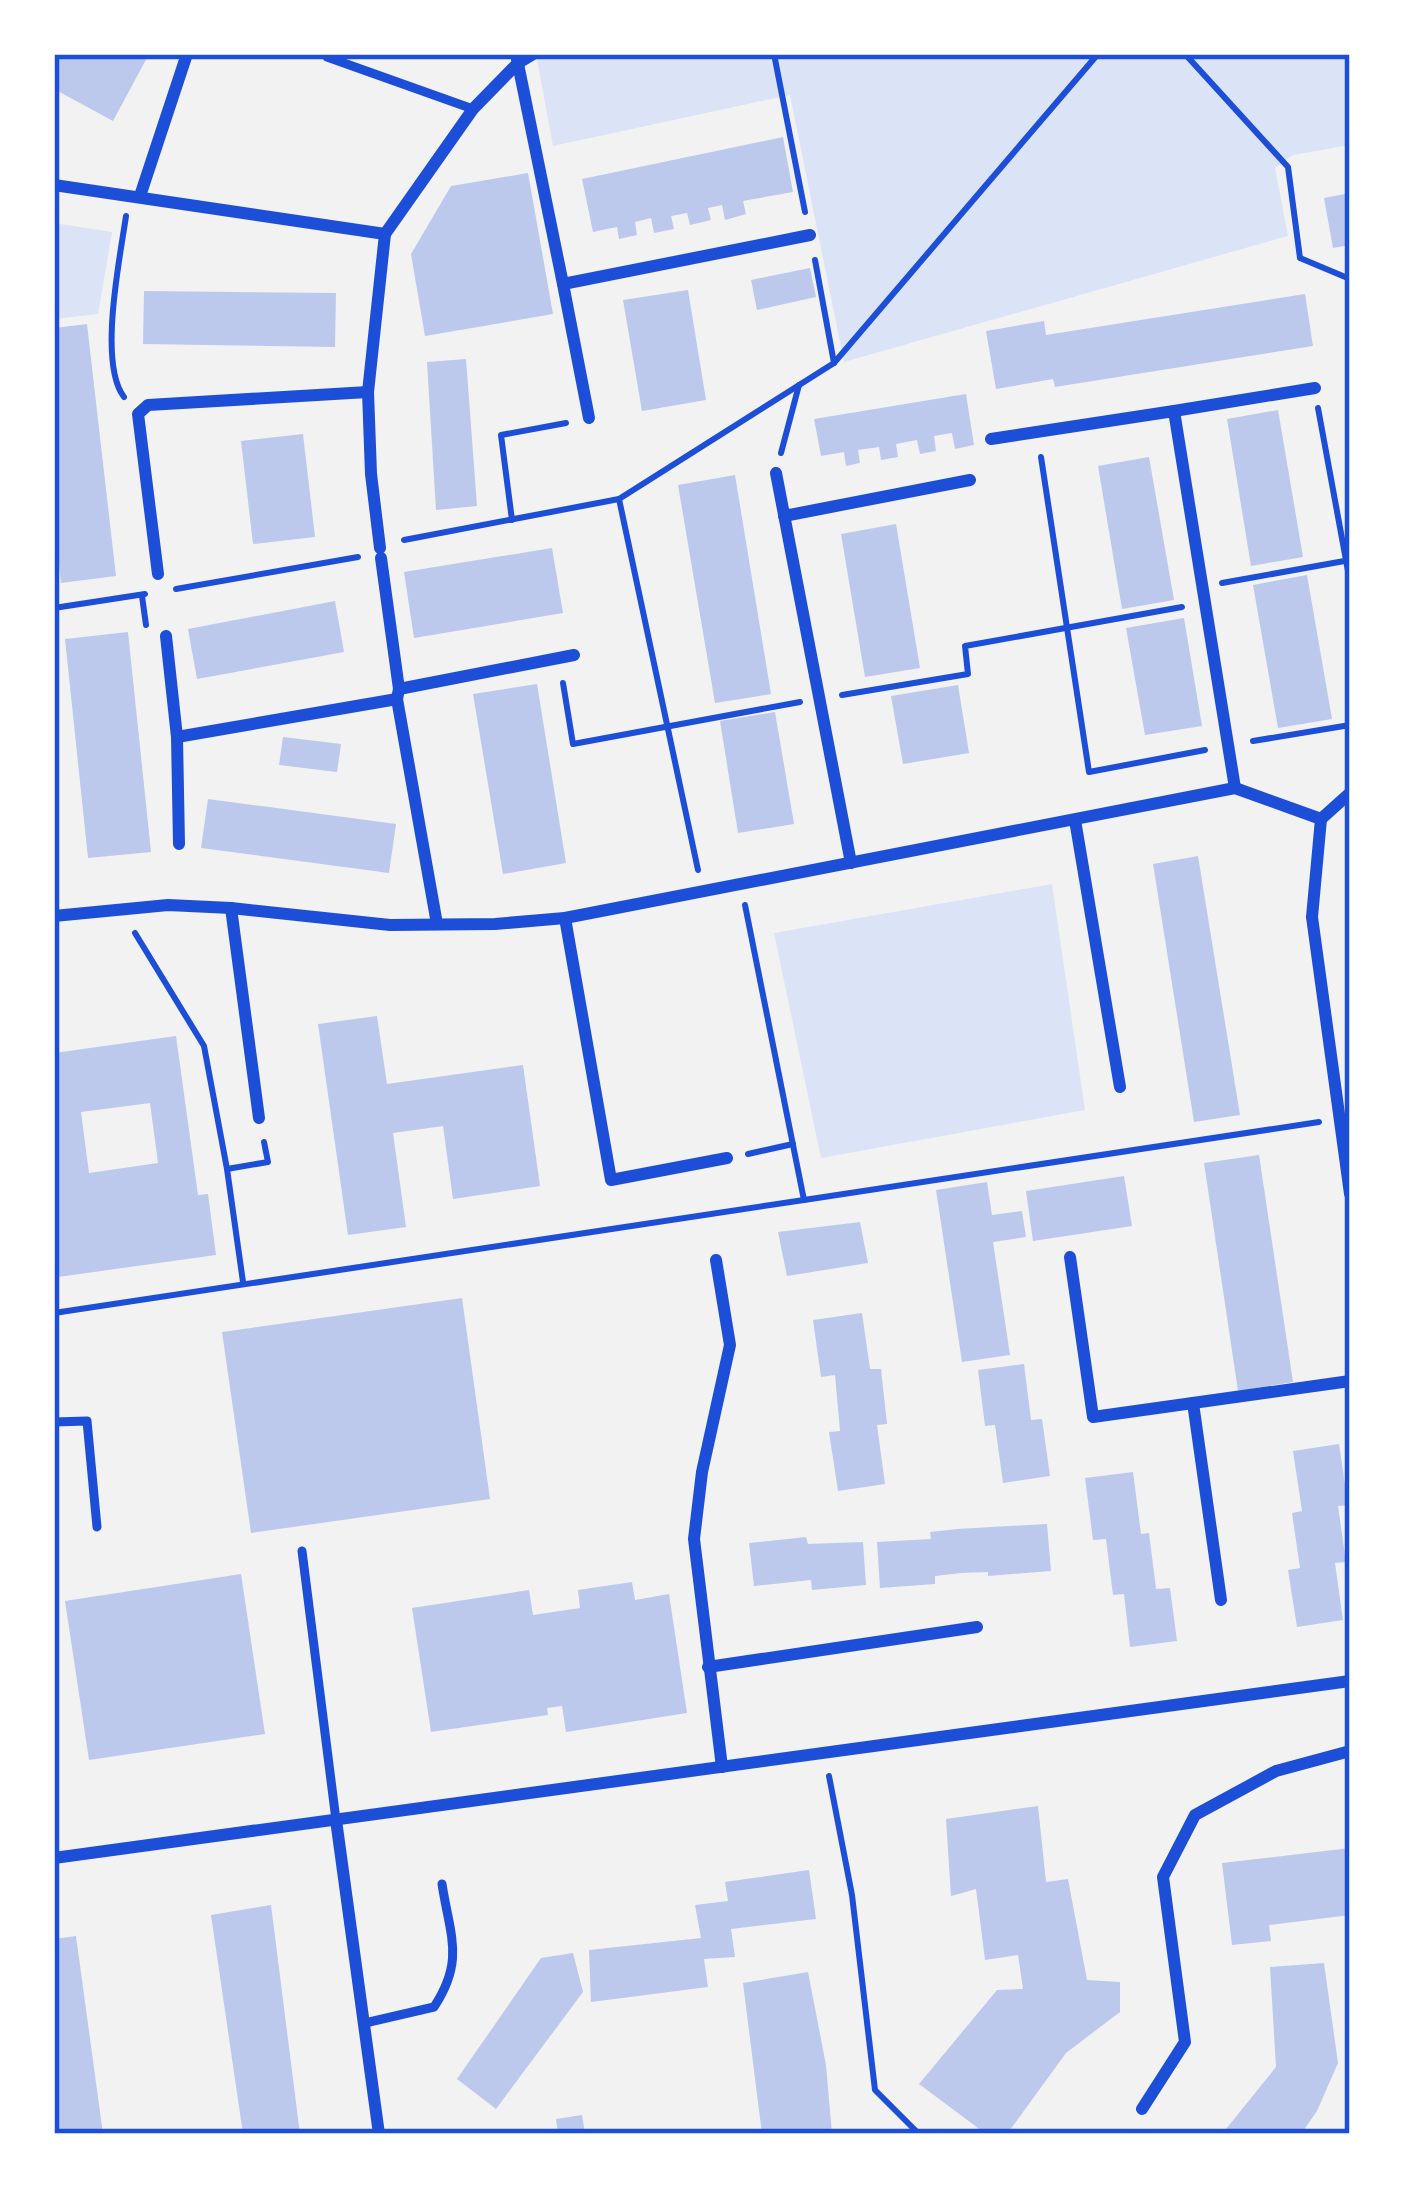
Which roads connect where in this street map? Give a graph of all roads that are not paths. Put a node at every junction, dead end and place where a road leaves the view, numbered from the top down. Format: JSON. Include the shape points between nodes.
{"nodes":[{"id":1,"x":188,"y":54,"type":"edge"},
{"id":2,"x":532,"y":54,"type":"edge"},
{"id":3,"x":327,"y":57,"type":"dead end"},
{"id":4,"x":517,"y":58,"type":"edge"},
{"id":5,"x":473,"y":109,"type":"junction"},
{"id":6,"x":54,"y":185,"type":"edge"},
{"id":7,"x":134,"y":195,"type":"junction"},
{"id":8,"x":385,"y":234,"type":"junction"},
{"id":9,"x":810,"y":235,"type":"dead end"},
{"id":10,"x":562,"y":284,"type":"junction"},
{"id":11,"x":1315,"y":388,"type":"road end"},
{"id":12,"x":368,"y":392,"type":"junction"},
{"id":13,"x":1174,"y":411,"type":"junction"},
{"id":14,"x":589,"y":418,"type":"road end"},
{"id":15,"x":991,"y":439,"type":"dead end"},
{"id":16,"x":776,"y":472,"type":"road end"},
{"id":17,"x":970,"y":480,"type":"dead end"},
{"id":18,"x":784,"y":516,"type":"junction"},
{"id":19,"x":158,"y":574,"type":"road end"},
{"id":20,"x":166,"y":636,"type":"road end"},
{"id":21,"x":574,"y":656,"type":"dead end"},
{"id":22,"x":398,"y":694,"type":"junction"},
{"id":23,"x":177,"y":737,"type":"junction"},
{"id":24,"x":1235,"y":788,"type":"junction"},
{"id":25,"x":1350,"y":793,"type":"edge"},
{"id":26,"x":1321,"y":819,"type":"junction"},
{"id":27,"x":1075,"y":820,"type":"junction"},
{"id":28,"x":178,"y":844,"type":"dead end"},
{"id":29,"x":851,"y":863,"type":"junction"},
{"id":30,"x":231,"y":908,"type":"junction"},
{"id":31,"x":54,"y":916,"type":"edge"},
{"id":32,"x":566,"y":918,"type":"junction"},
{"id":33,"x":437,"y":924,"type":"junction"},
{"id":34,"x":1120,"y":1087,"type":"dead end"},
{"id":35,"x":260,"y":1118,"type":"road end"},
{"id":36,"x":727,"y":1158,"type":"road end"},
{"id":37,"x":1350,"y":1193,"type":"edge"},
{"id":38,"x":1070,"y":1257,"type":"dead end"},
{"id":39,"x":716,"y":1259,"type":"dead end"},
{"id":40,"x":1350,"y":1381,"type":"edge"},
{"id":41,"x":1193,"y":1403,"type":"junction"},
{"id":42,"x":54,"y":1422,"type":"edge"},
{"id":43,"x":97,"y":1527,"type":"dead end"},
{"id":44,"x":302,"y":1551,"type":"dead end"},
{"id":45,"x":1221,"y":1600,"type":"dead end"},
{"id":46,"x":977,"y":1627,"type":"dead end"},
{"id":47,"x":708,"y":1667,"type":"junction"},
{"id":48,"x":1350,"y":1681,"type":"edge"},
{"id":49,"x":1350,"y":1751,"type":"edge"},
{"id":50,"x":722,"y":1767,"type":"junction"},
{"id":51,"x":337,"y":1820,"type":"junction"},
{"id":52,"x":54,"y":1858,"type":"edge"},
{"id":53,"x":442,"y":1884,"type":"dead end"},
{"id":54,"x":364,"y":2023,"type":"junction"},
{"id":55,"x":1142,"y":2109,"type":"dead end"},
{"id":56,"x":379,"y":2134,"type":"edge"}],
"edges":[{"from":1,"to":7,"type":"street"},
{"from":2,"to":4,"type":"street"},
{"from":3,"to":5,"type":"lane"},
{"from":4,"to":5,"type":"street"},
{"from":4,"to":10,"type":"street"},
{"from":5,"to":8,"type":"street"},
{"from":6,"to":7,"type":"street"},
{"from":7,"to":8,"type":"street"},
{"from":8,"to":12,"type":"street"},
{"from":9,"to":10,"type":"street"},
{"from":10,"to":14,"type":"street"},
{"from":11,"to":13,"type":"street"},
{"from":12,"to":19,"type":"street","via":[[148,406],[138,414]]},
{"from":12,"to":22,"type":"street"},
{"from":13,"to":15,"type":"street"},
{"from":13,"to":24,"type":"street"},
{"from":16,"to":18,"type":"street"},
{"from":17,"to":18,"type":"street"},
{"from":18,"to":29,"type":"street"},
{"from":20,"to":23,"type":"street"},
{"from":21,"to":22,"type":"street"},
{"from":22,"to":23,"type":"street"},
{"from":22,"to":33,"type":"street"},
{"from":23,"to":28,"type":"street"},
{"from":24,"to":26,"type":"street"},
{"from":24,"to":27,"type":"street"},
{"from":25,"to":26,"type":"street"},
{"from":26,"to":37,"type":"street","via":[[1312,917]]},
{"from":27,"to":29,"type":"street"},
{"from":27,"to":34,"type":"street"},
{"from":29,"to":32,"type":"street"},
{"from":30,"to":31,"type":"street"},
{"from":30,"to":33,"type":"street"},
{"from":30,"to":35,"type":"street"},
{"from":32,"to":33,"type":"street"},
{"from":32,"to":36,"type":"street","via":[[610,1180]]},
{"from":38,"to":41,"type":"street","via":[[1093,1417]]},
{"from":39,"to":47,"type":"street","via":[[730,1345],[694,1539]]},
{"from":40,"to":41,"type":"street"},
{"from":41,"to":45,"type":"street"},
{"from":42,"to":43,"type":"lane","via":[[87,1420]]},
{"from":44,"to":51,"type":"lane"},
{"from":46,"to":47,"type":"street"},
{"from":47,"to":50,"type":"street"},
{"from":48,"to":50,"type":"street"},
{"from":49,"to":55,"type":"street","via":[[1276,1771],[1195,1815],[1163,1877],[1185,2042]]},
{"from":50,"to":51,"type":"street"},
{"from":51,"to":52,"type":"street"},
{"from":51,"to":54,"type":"street"},
{"from":53,"to":54,"type":"lane","via":[[450,1982],[434,2007]]},
{"from":54,"to":56,"type":"street"}]}
